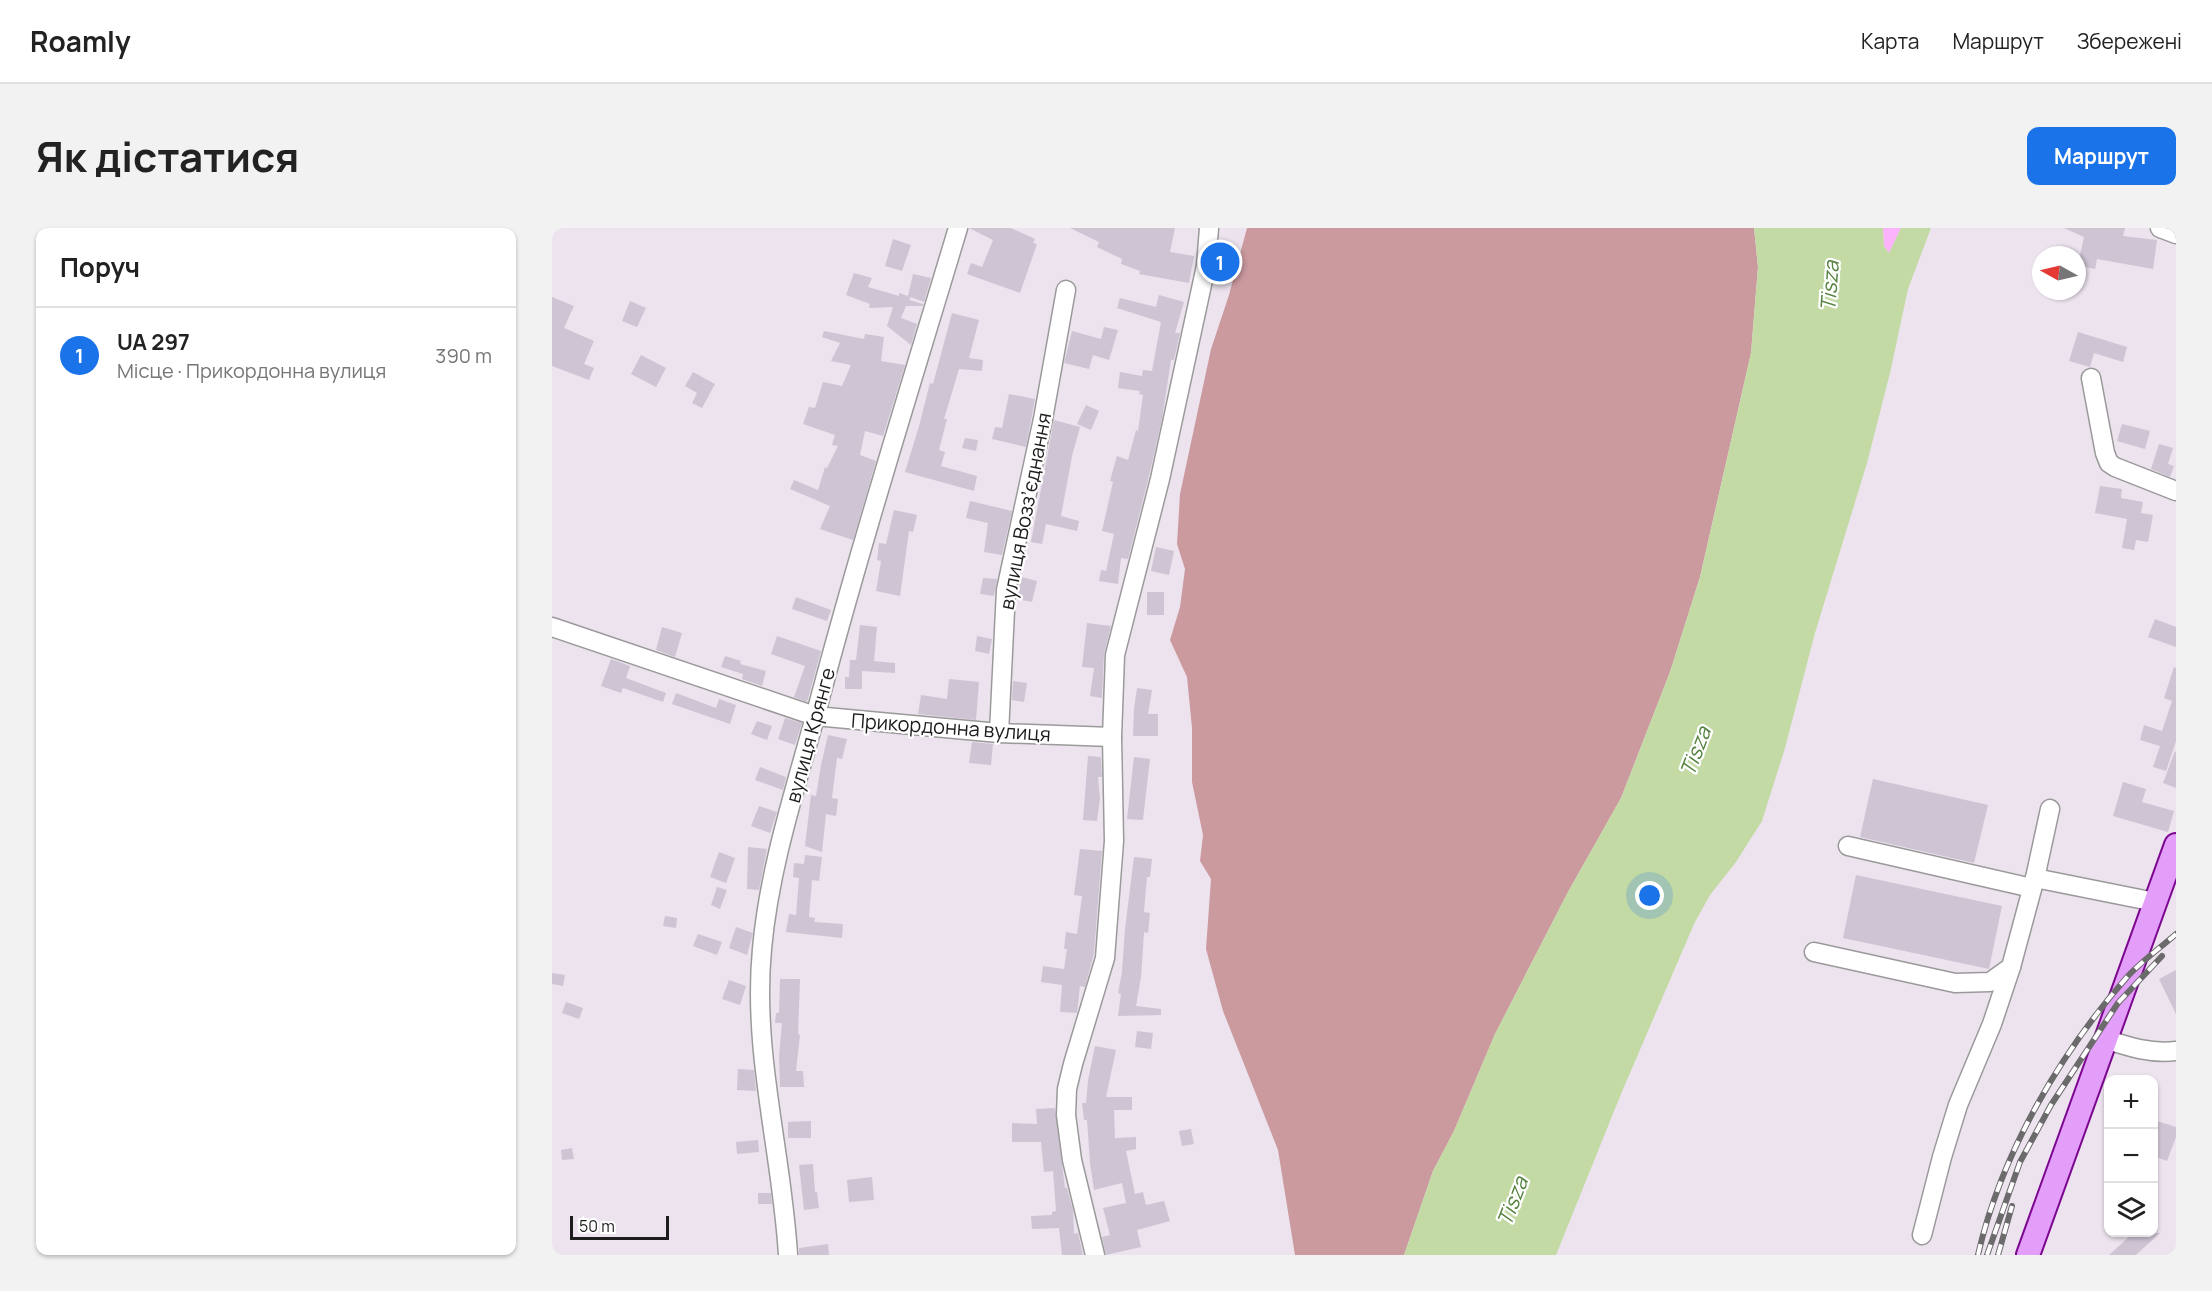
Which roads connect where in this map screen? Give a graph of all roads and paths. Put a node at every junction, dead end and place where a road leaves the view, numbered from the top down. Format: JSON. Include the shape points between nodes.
{"nodes":[{"id":1,"x":958,"y":228,"type":"edge"},
{"id":2,"x":1209,"y":228,"type":"edge"},
{"id":3,"x":2160,"y":228,"type":"edge"},
{"id":4,"x":2176,"y":234,"type":"edge"},
{"id":5,"x":1066,"y":290,"type":"dead end"},
{"id":6,"x":2091,"y":378,"type":"dead end"},
{"id":7,"x":2176,"y":491,"type":"edge"},
{"id":8,"x":552,"y":627,"type":"edge"},
{"id":9,"x":815,"y":716,"type":"junction"},
{"id":10,"x":999,"y":733,"type":"junction"},
{"id":11,"x":1112,"y":737,"type":"junction"},
{"id":12,"x":2050,"y":809,"type":"dead end"},
{"id":13,"x":2176,"y":845,"type":"edge"},
{"id":14,"x":1848,"y":846,"type":"dead end"},
{"id":15,"x":2034,"y":883,"type":"junction"},
{"id":16,"x":2155,"y":903,"type":"junction"},
{"id":17,"x":1814,"y":952,"type":"dead end"},
{"id":18,"x":2011,"y":967,"type":"junction"},
{"id":19,"x":2105,"y":1039,"type":"junction"},
{"id":20,"x":2176,"y":1051,"type":"edge"},
{"id":21,"x":1922,"y":1235,"type":"dead end"},
{"id":22,"x":788,"y":1255,"type":"edge"},
{"id":23,"x":1095,"y":1255,"type":"edge"},
{"id":24,"x":2028,"y":1255,"type":"edge"}],
"edges":[{"from":1,"to":9,"type":"street","name":"вулиця Крянге"},
{"from":2,"to":11,"type":"street","via":[[1206,266],[1160,479],[1115,655]]},
{"from":3,"to":4,"type":"street"},
{"from":5,"to":10,"type":"street","name":"вулиця Воззʼєднання","via":[[1006,590]]},
{"from":6,"to":7,"type":"street","via":[[2109,463]]},
{"from":8,"to":9,"type":"street","name":"Прикордонна вулиця"},
{"from":9,"to":10,"type":"street","name":"Прикордонна вулиця"},
{"from":9,"to":22,"type":"street","name":"вулиця Крянге","via":[[776,860],[761,950],[760,1030]]},
{"from":10,"to":11,"type":"street","name":"Прикордонна вулиця"},
{"from":11,"to":23,"type":"street","via":[[1114,841],[1105,958],[1073,1064],[1066,1115],[1072,1160]]},
{"from":12,"to":15,"type":"street"},
{"from":13,"to":16,"type":"main road"},
{"from":14,"to":15,"type":"street"},
{"from":15,"to":16,"type":"street"},
{"from":15,"to":18,"type":"street"},
{"from":16,"to":19,"type":"main road"},
{"from":17,"to":18,"type":"street","via":[[1955,983],[1990,982]]},
{"from":18,"to":21,"type":"street","via":[[1958,1105]]},
{"from":19,"to":20,"type":"street","via":[[2160,1053]]},
{"from":19,"to":24,"type":"main road"}]}
